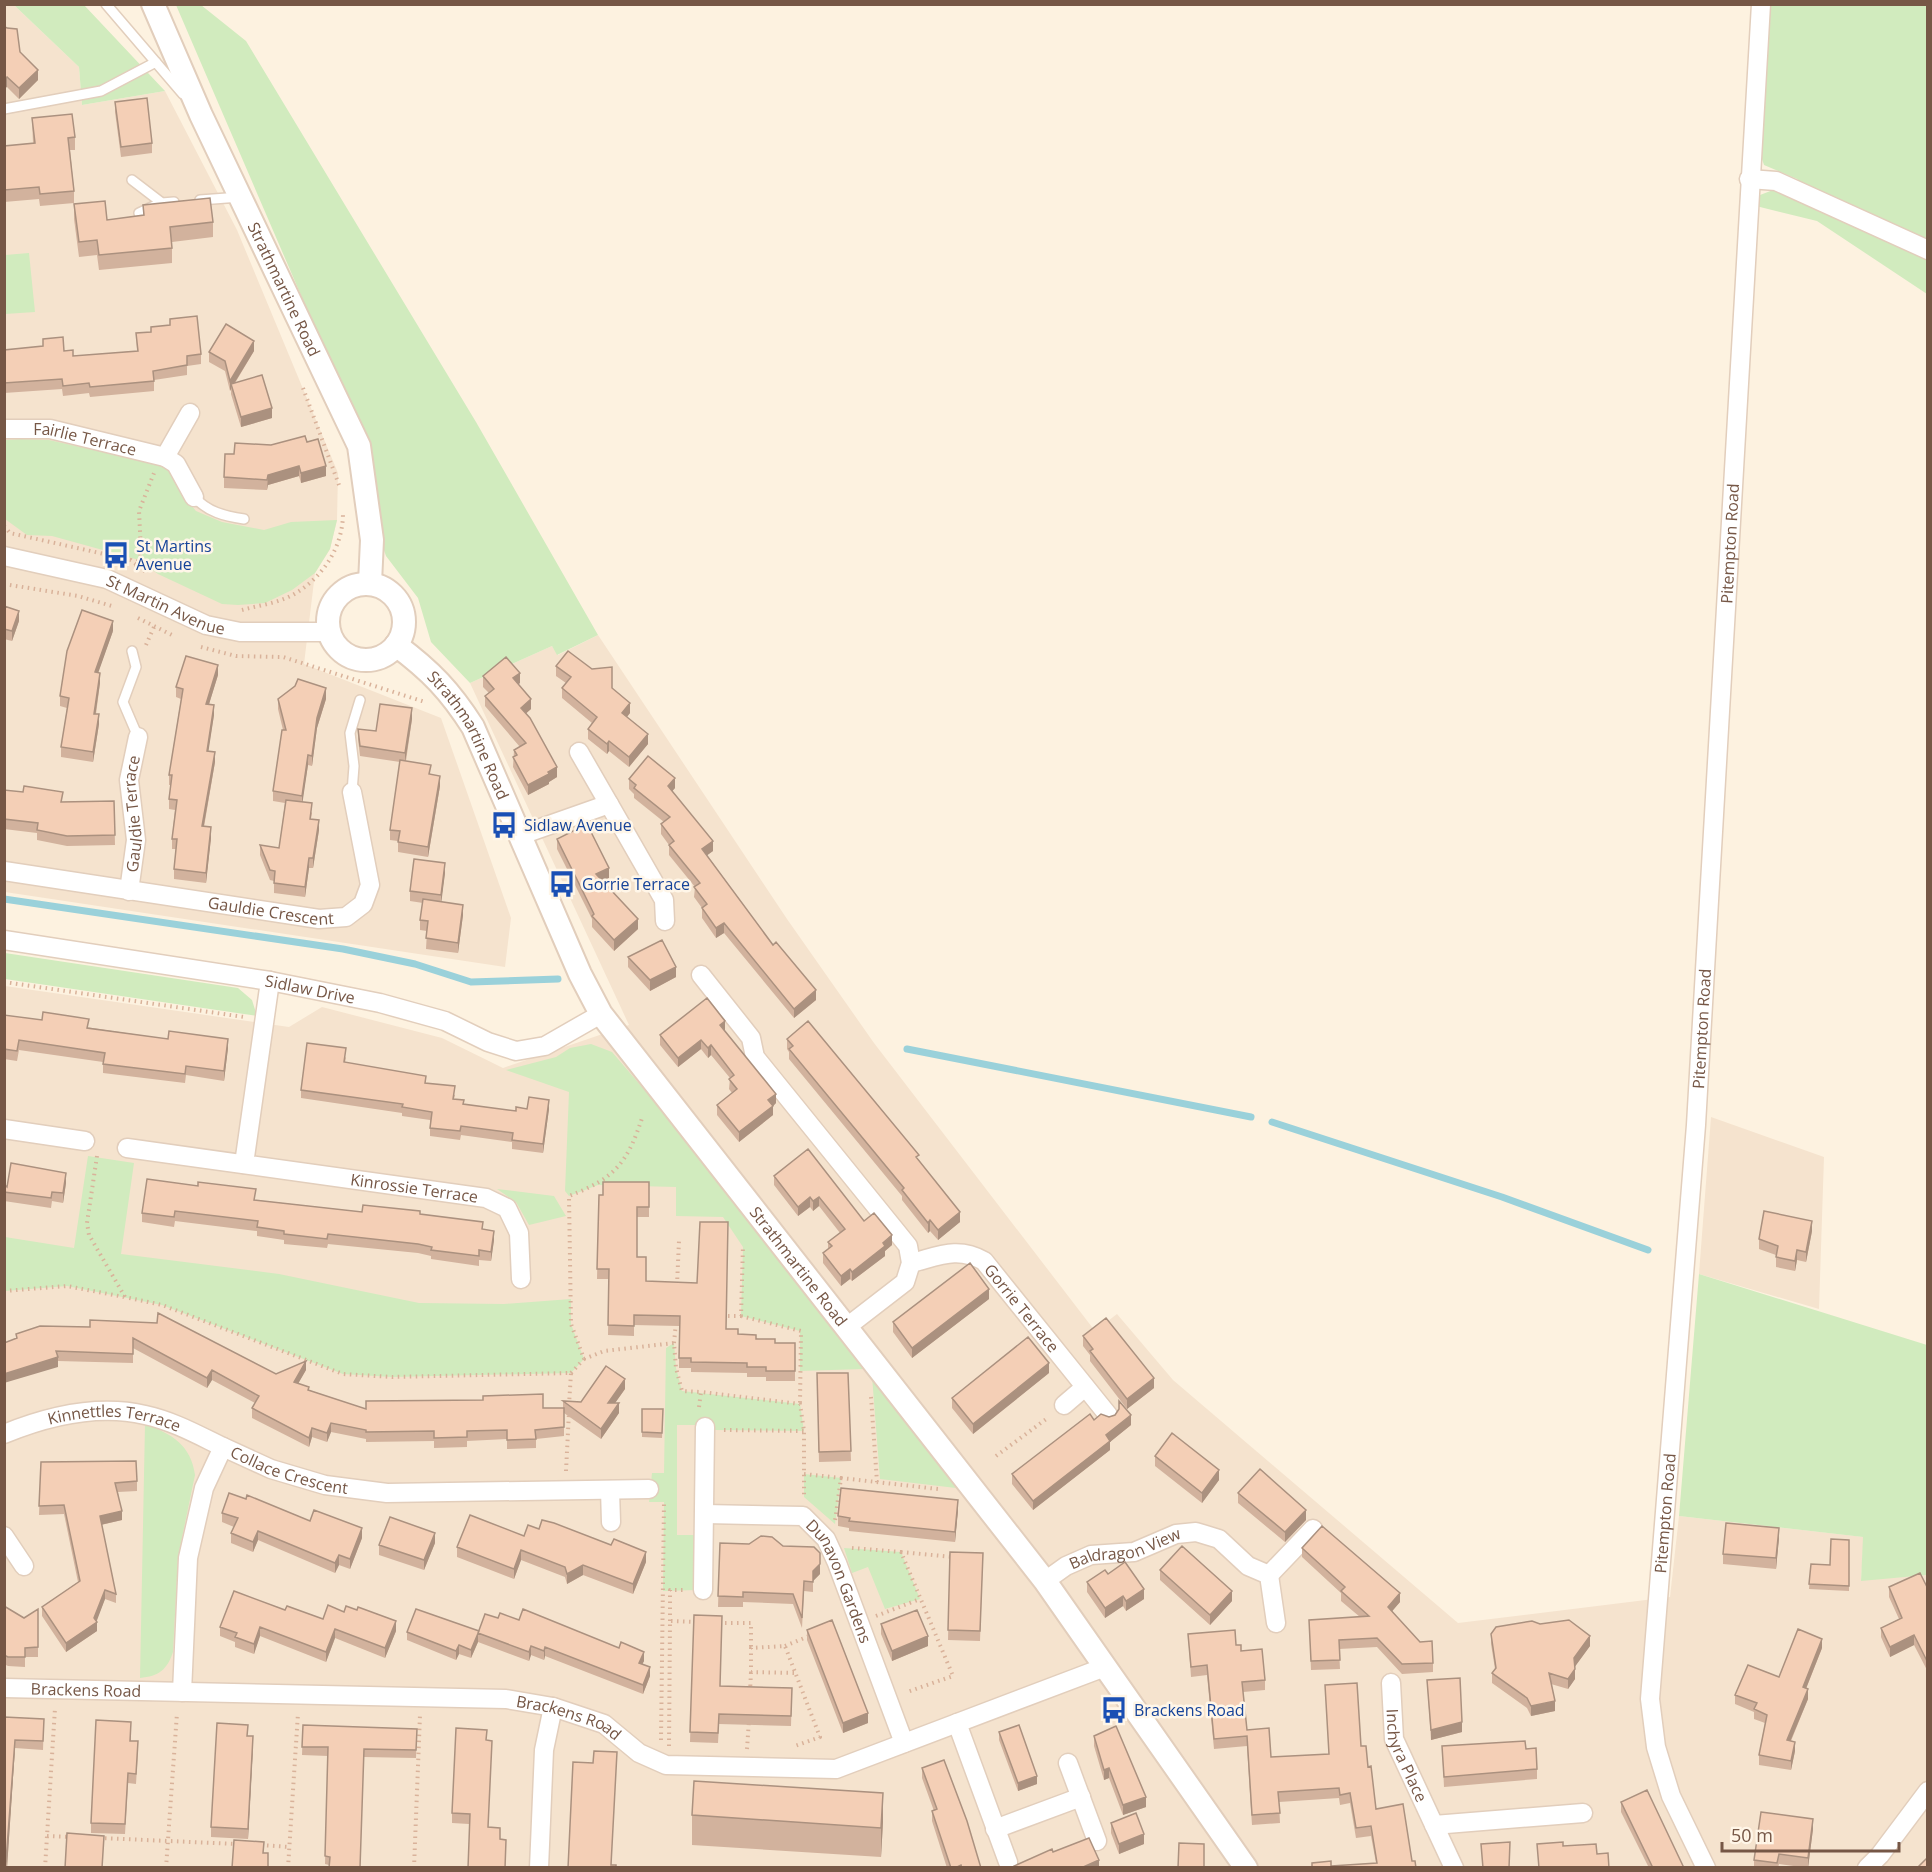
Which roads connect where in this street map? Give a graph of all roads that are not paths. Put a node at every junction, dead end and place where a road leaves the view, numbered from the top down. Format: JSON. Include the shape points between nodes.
{"nodes":[{"id":1,"x":106,"y":4,"type":"edge"},
{"id":2,"x":153,"y":4,"type":"edge"},
{"id":3,"x":1761,"y":4,"type":"edge"},
{"id":4,"x":156,"y":62,"type":"junction"},
{"id":5,"x":4,"y":109,"type":"edge"},
{"id":6,"x":201,"y":115,"type":"junction"},
{"id":7,"x":1749,"y":179,"type":"junction"},
{"id":8,"x":132,"y":180,"type":"dead end"},
{"id":9,"x":240,"y":197,"type":"junction"},
{"id":10,"x":162,"y":203,"type":"junction"},
{"id":11,"x":140,"y":213,"type":"edge"},
{"id":12,"x":1928,"y":250,"type":"edge"},
{"id":13,"x":190,"y":413,"type":"dead end"},
{"id":14,"x":4,"y":429,"type":"edge"},
{"id":15,"x":165,"y":457,"type":"junction"},
{"id":16,"x":194,"y":497,"type":"joint"},
{"id":17,"x":244,"y":519,"type":"dead end"},
{"id":18,"x":4,"y":556,"type":"edge"},
{"id":19,"x":370,"y":584,"type":"junction"},
{"id":20,"x":329,"y":632,"type":"junction"},
{"id":21,"x":396,"y":645,"type":"junction"},
{"id":22,"x":132,"y":651,"type":"dead end"},
{"id":23,"x":360,"y":700,"type":"dead end"},
{"id":24,"x":138,"y":737,"type":"joint"},
{"id":25,"x":579,"y":752,"type":"dead end"},
{"id":26,"x":352,"y":792,"type":"joint"},
{"id":27,"x":609,"y":804,"type":"junction"},
{"id":28,"x":521,"y":835,"type":"junction"},
{"id":29,"x":4,"y":871,"type":"edge"},
{"id":30,"x":129,"y":891,"type":"junction"},
{"id":31,"x":665,"y":921,"type":"dead end"},
{"id":32,"x":4,"y":940,"type":"edge"},
{"id":33,"x":701,"y":975,"type":"dead end"},
{"id":34,"x":270,"y":981,"type":"junction"},
{"id":35,"x":601,"y":1014,"type":"junction"},
{"id":36,"x":4,"y":1129,"type":"edge"},
{"id":37,"x":85,"y":1141,"type":"dead end"},
{"id":38,"x":127,"y":1148,"type":"dead end"},
{"id":39,"x":244,"y":1164,"type":"junction"},
{"id":40,"x":911,"y":1263,"type":"junction"},
{"id":41,"x":521,"y":1279,"type":"dead end"},
{"id":42,"x":848,"y":1326,"type":"junction"},
{"id":43,"x":1085,"y":1387,"type":"junction"},
{"id":44,"x":1064,"y":1405,"type":"road end"},
{"id":45,"x":1107,"y":1415,"type":"edge"},
{"id":46,"x":705,"y":1427,"type":"road end"},
{"id":47,"x":4,"y":1434,"type":"edge"},
{"id":48,"x":223,"y":1447,"type":"junction"},
{"id":49,"x":650,"y":1489,"type":"road end"},
{"id":50,"x":610,"y":1490,"type":"junction"},
{"id":51,"x":705,"y":1514,"type":"junction"},
{"id":52,"x":611,"y":1522,"type":"dead end"},
{"id":53,"x":1312,"y":1529,"type":"dead end"},
{"id":54,"x":4,"y":1536,"type":"edge"},
{"id":55,"x":24,"y":1566,"type":"dead end"},
{"id":56,"x":1269,"y":1575,"type":"junction"},
{"id":57,"x":1045,"y":1581,"type":"junction"},
{"id":58,"x":703,"y":1590,"type":"road end"},
{"id":59,"x":1276,"y":1623,"type":"dead end"},
{"id":60,"x":1105,"y":1667,"type":"junction"},
{"id":61,"x":1391,"y":1683,"type":"dead end"},
{"id":62,"x":4,"y":1688,"type":"edge"},
{"id":63,"x":182,"y":1692,"type":"junction"},
{"id":64,"x":554,"y":1707,"type":"junction"},
{"id":65,"x":957,"y":1723,"type":"junction"},
{"id":66,"x":904,"y":1743,"type":"junction"},
{"id":67,"x":1068,"y":1763,"type":"dead end"},
{"id":68,"x":1081,"y":1797,"type":"junction"},
{"id":69,"x":1925,"y":1801,"type":"edge"},
{"id":70,"x":1583,"y":1813,"type":"dead end"},
{"id":71,"x":1434,"y":1825,"type":"junction"},
{"id":72,"x":995,"y":1829,"type":"junction"},
{"id":73,"x":1097,"y":1841,"type":"dead end"},
{"id":74,"x":1008,"y":1862,"type":"dead end"},
{"id":75,"x":539,"y":1868,"type":"edge"},
{"id":76,"x":1246,"y":1868,"type":"edge"},
{"id":77,"x":1454,"y":1868,"type":"edge"},
{"id":78,"x":1706,"y":1868,"type":"edge"},
{"id":79,"x":1866,"y":1868,"type":"edge"}],
"edges":[{"from":1,"to":4,"type":"lane"},
{"from":2,"to":6,"type":"street","name":"Strathmartine Road"},
{"from":3,"to":7,"type":"street","name":"Pitempton Road"},
{"from":4,"to":5,"type":"lane","via":[[101,91]]},
{"from":4,"to":6,"type":"lane"},
{"from":6,"to":9,"type":"street","name":"Strathmartine Road"},
{"from":7,"to":12,"type":"street","via":[[1776,181]]},
{"from":7,"to":78,"type":"street","name":"Pitempton Road","via":[[1696,1125],[1650,1699],[1656,1747],[1671,1796]]},
{"from":8,"to":10,"type":"lane"},
{"from":9,"to":10,"type":"lane"},
{"from":9,"to":19,"type":"street","name":"Strathmartine Road","via":[[359,446],[372,540]]},
{"from":10,"to":11,"type":"lane"},
{"from":13,"to":15,"type":"street"},
{"from":14,"to":15,"type":"street","name":"Fairlie Terrace","via":[[50,429]]},
{"from":15,"to":16,"type":"street","via":[[176,464]]},
{"from":16,"to":17,"type":"lane","via":[[203,507]]},
{"from":18,"to":20,"type":"street","name":"St Martin Avenue","via":[[107,579],[206,626],[240,632]]},
{"from":19,"to":20,"type":"street","via":[[357,584],[336,597],[330,608]]},
{"from":19,"to":21,"type":"street","via":[[383,587],[401,607],[404,620]]},
{"from":20,"to":21,"type":"street","via":[[342,652],[364,660],[387,654]]},
{"from":21,"to":28,"type":"street","name":"Strathmartine Road","via":[[429,669],[452,694],[473,727]]},
{"from":22,"to":24,"type":"lane","via":[[136,667],[123,702]]},
{"from":23,"to":26,"type":"lane","name":"Gauldie Crescent","via":[[350,733]]},
{"from":24,"to":30,"type":"street","name":"Gauldie Terrace","via":[[129,780],[136,840]]},
{"from":25,"to":27,"type":"street"},
{"from":26,"to":30,"type":"street","name":"Gauldie Crescent","via":[[370,885],[363,904],[346,917],[320,919]]},
{"from":27,"to":28,"type":"street"},
{"from":27,"to":31,"type":"street","via":[[664,900]]},
{"from":28,"to":35,"type":"street","name":"Strathmartine Road"},
{"from":29,"to":30,"type":"street","name":"Gauldie Crescent"},
{"from":32,"to":34,"type":"street","name":"Sidlaw Drive"},
{"from":33,"to":40,"type":"street","via":[[751,1038],[755,1057],[908,1246]]},
{"from":34,"to":35,"type":"street","name":"Sidlaw Drive","via":[[381,1003],[445,1021],[516,1051],[545,1046]]},
{"from":34,"to":39,"type":"street"},
{"from":35,"to":42,"type":"street","name":"Strathmartine Road"},
{"from":36,"to":37,"type":"street"},
{"from":38,"to":39,"type":"street","name":"Kinrossie Terrace"},
{"from":39,"to":41,"type":"street","name":"Kinrossie Terrace","via":[[486,1198],[507,1208],[519,1233]]},
{"from":40,"to":42,"type":"street","via":[[905,1282]]},
{"from":40,"to":43,"type":"street","name":"Gorrie Terrace","via":[[955,1252],[971,1253],[984,1262]]},
{"from":42,"to":57,"type":"street","name":"Strathmartine Road"},
{"from":43,"to":44,"type":"street"},
{"from":43,"to":45,"type":"street","name":"Gorrie Terrace"},
{"from":46,"to":51,"type":"street"},
{"from":47,"to":48,"type":"street","name":"Kinnettles Terrace","via":[[37,1420],[113,1411],[145,1414],[173,1423]]},
{"from":48,"to":50,"type":"street","name":"Collace Crescent","via":[[271,1469],[325,1485],[387,1493]]},
{"from":48,"to":63,"type":"street","name":"Collace Crescent","via":[[204,1488],[188,1558]]},
{"from":49,"to":50,"type":"street","name":"Collace Crescent"},
{"from":50,"to":52,"type":"street"},
{"from":51,"to":58,"type":"street"},
{"from":51,"to":66,"type":"street","name":"Dunavon Gardens","via":[[803,1516],[831,1536],[837,1563]]},
{"from":53,"to":56,"type":"street"},
{"from":54,"to":55,"type":"street"},
{"from":56,"to":57,"type":"street","name":"Baldragon View","via":[[1248,1566],[1219,1539],[1196,1532],[1176,1534],[1134,1552],[1090,1555]]},
{"from":56,"to":59,"type":"street"},
{"from":57,"to":60,"type":"street","name":"Strathmartine Road"},
{"from":60,"to":65,"type":"street","name":"Brackens Road"},
{"from":60,"to":76,"type":"street","name":"Strathmartine Road"},
{"from":61,"to":71,"type":"street","name":"Inchyra Place","via":[[1394,1739]]},
{"from":62,"to":63,"type":"street","name":"Brackens Road"},
{"from":63,"to":64,"type":"street","name":"Brackens Road","via":[[506,1699]]},
{"from":64,"to":66,"type":"street","name":"Brackens Road","via":[[604,1725],[639,1753],[666,1764],[836,1769]]},
{"from":64,"to":75,"type":"street","via":[[544,1750]]},
{"from":65,"to":66,"type":"street","name":"Brackens Road"},
{"from":65,"to":72,"type":"street"},
{"from":67,"to":68,"type":"street"},
{"from":68,"to":72,"type":"street"},
{"from":68,"to":73,"type":"street"},
{"from":69,"to":79,"type":"street"},
{"from":70,"to":71,"type":"street","name":"Inchyra Place"},
{"from":71,"to":77,"type":"street","name":"Inchyra Place"},
{"from":72,"to":74,"type":"street"}]}
